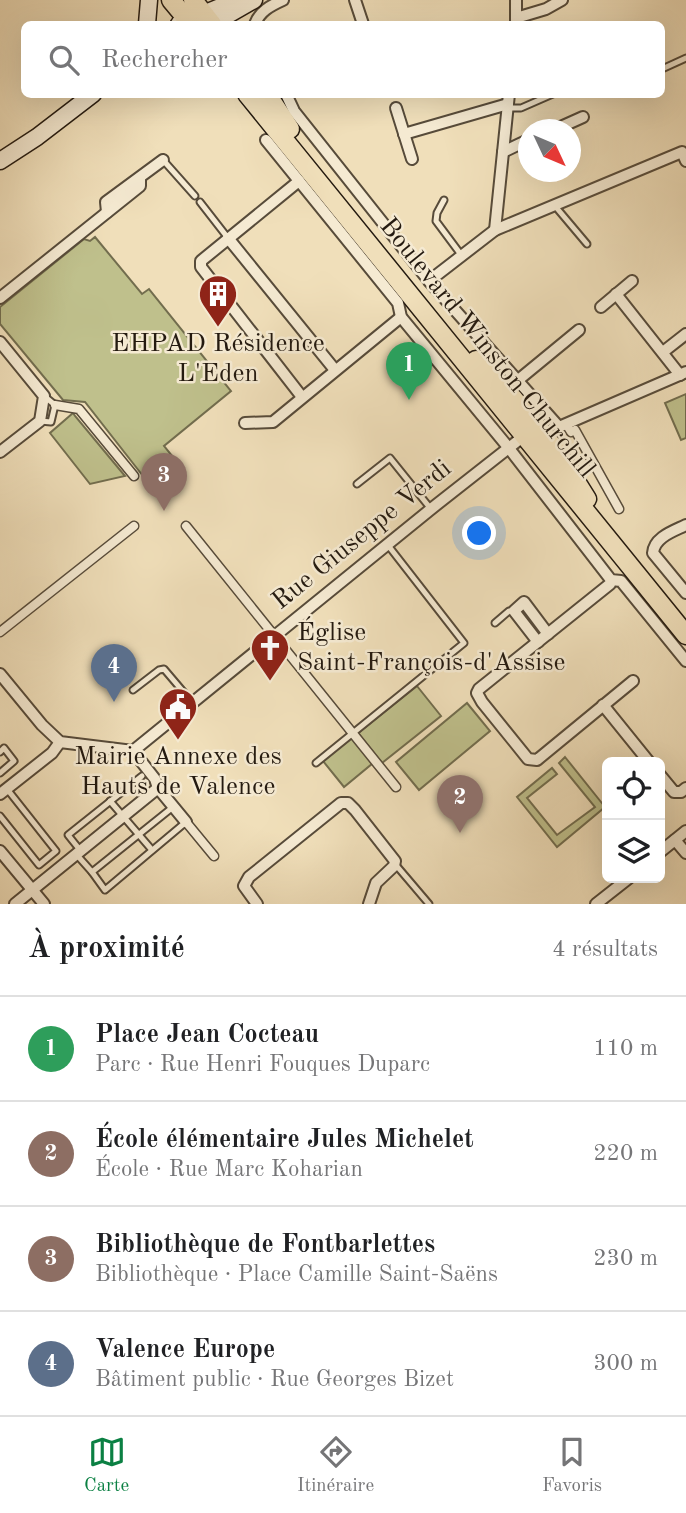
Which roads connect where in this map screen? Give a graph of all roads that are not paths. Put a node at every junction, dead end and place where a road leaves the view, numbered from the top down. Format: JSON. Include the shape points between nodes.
{"nodes":[{"id":1,"x":149,"y":0,"type":"edge"},
{"id":2,"x":172,"y":0,"type":"edge"},
{"id":3,"x":283,"y":0,"type":"edge"},
{"id":4,"x":355,"y":0,"type":"edge"},
{"id":5,"x":516,"y":0,"type":"edge"},
{"id":6,"x":562,"y":0,"type":"edge"},
{"id":7,"x":245,"y":2,"type":"edge"},
{"id":8,"x":204,"y":18,"type":"edge"},
{"id":9,"x":147,"y":21,"type":"edge"},
{"id":10,"x":256,"y":21,"type":"edge"},
{"id":11,"x":362,"y":21,"type":"edge"},
{"id":12,"x":516,"y":21,"type":"edge"},
{"id":13,"x":686,"y":58,"type":"edge"},
{"id":14,"x":665,"y":68,"type":"edge"},
{"id":15,"x":88,"y":98,"type":"edge"},
{"id":16,"x":250,"y":98,"type":"edge"},
{"id":17,"x":269,"y":98,"type":"edge"},
{"id":18,"x":288,"y":98,"type":"edge"},
{"id":19,"x":544,"y":98,"type":"edge"},
{"id":20,"x":508,"y":102,"type":"edge"},
{"id":21,"x":396,"y":108,"type":"dead end"},
{"id":22,"x":583,"y":117,"type":"dead end"},
{"id":23,"x":579,"y":119,"type":"edge"},
{"id":24,"x":404,"y":134,"type":"junction"},
{"id":25,"x":266,"y":140,"type":"dead end"},
{"id":26,"x":518,"y":145,"type":"edge"},
{"id":27,"x":503,"y":152,"type":"junction"},
{"id":28,"x":412,"y":159,"type":"dead end"},
{"id":29,"x":163,"y":160,"type":"joint"},
{"id":30,"x":0,"y":161,"type":"edge"},
{"id":31,"x":686,"y":161,"type":"edge"},
{"id":32,"x":299,"y":181,"type":"junction"},
{"id":33,"x":195,"y":196,"type":"dead end"},
{"id":34,"x":444,"y":200,"type":"dead end"},
{"id":35,"x":200,"y":202,"type":"dead end"},
{"id":36,"x":554,"y":205,"type":"junction"},
{"id":37,"x":495,"y":230,"type":"junction"},
{"id":38,"x":228,"y":238,"type":"junction"},
{"id":39,"x":587,"y":244,"type":"dead end"},
{"id":40,"x":462,"y":256,"type":"junction"},
{"id":41,"x":429,"y":281,"type":"junction"},
{"id":42,"x":632,"y":281,"type":"dead end"},
{"id":43,"x":616,"y":294,"type":"junction"},
{"id":44,"x":0,"y":298,"type":"edge"},
{"id":45,"x":601,"y":307,"type":"dead end"},
{"id":46,"x":401,"y":317,"type":"junction"},
{"id":47,"x":579,"y":330,"type":"dead end"},
{"id":48,"x":686,"y":334,"type":"edge"},
{"id":49,"x":0,"y":342,"type":"edge"},
{"id":50,"x":663,"y":352,"type":"junction"},
{"id":51,"x":335,"y":370,"type":"junction"},
{"id":52,"x":683,"y":373,"type":"edge"},
{"id":53,"x":517,"y":381,"type":"junction"},
{"id":54,"x":44,"y":396,"type":"junction"},
{"id":55,"x":302,"y":397,"type":"junction"},
{"id":56,"x":55,"y":405,"type":"junction"},
{"id":57,"x":40,"y":421,"type":"junction"},
{"id":58,"x":245,"y":423,"type":"dead end"},
{"id":59,"x":566,"y":424,"type":"junction"},
{"id":60,"x":531,"y":431,"type":"junction"},
{"id":61,"x":508,"y":447,"type":"junction"},
{"id":62,"x":0,"y":452,"type":"edge"},
{"id":63,"x":134,"y":476,"type":"dead end"},
{"id":64,"x":358,"y":484,"type":"dead end"},
{"id":65,"x":430,"y":509,"type":"junction"},
{"id":66,"x":619,"y":509,"type":"dead end"},
{"id":67,"x":686,"y":525,"type":"edge"},
{"id":68,"x":134,"y":526,"type":"dead end"},
{"id":69,"x":186,"y":526,"type":"dead end"},
{"id":70,"x":387,"y":544,"type":"junction"},
{"id":71,"x":611,"y":580,"type":"junction"},
{"id":72,"x":686,"y":593,"type":"edge"},
{"id":73,"x":514,"y":611,"type":"junction"},
{"id":74,"x":686,"y":622,"type":"edge"},
{"id":75,"x":495,"y":623,"type":"dead end"},
{"id":76,"x":0,"y":632,"type":"edge"},
{"id":77,"x":548,"y":634,"type":"junction"},
{"id":78,"x":275,"y":635,"type":"junction"},
{"id":79,"x":686,"y":635,"type":"edge"},
{"id":80,"x":538,"y":642,"type":"junction"},
{"id":81,"x":686,"y":661,"type":"edge"},
{"id":82,"x":0,"y":674,"type":"edge"},
{"id":83,"x":633,"y":681,"type":"dead end"},
{"id":84,"x":134,"y":690,"type":"dead end"},
{"id":85,"x":192,"y":702,"type":"junction"},
{"id":86,"x":603,"y":705,"type":"junction"},
{"id":87,"x":353,"y":733,"type":"junction"},
{"id":88,"x":60,"y":742,"type":"junction"},
{"id":89,"x":133,"y":751,"type":"junction"},
{"id":90,"x":0,"y":752,"type":"edge"},
{"id":91,"x":645,"y":757,"type":"edge"},
{"id":92,"x":316,"y":763,"type":"dead end"},
{"id":93,"x":0,"y":773,"type":"edge"},
{"id":94,"x":142,"y":776,"type":"dead end"},
{"id":95,"x":665,"y":781,"type":"edge"},
{"id":96,"x":397,"y":787,"type":"dead end"},
{"id":97,"x":158,"y":788,"type":"junction"},
{"id":98,"x":686,"y":788,"type":"edge"},
{"id":99,"x":4,"y":792,"type":"edge"},
{"id":100,"x":110,"y":801,"type":"junction"},
{"id":101,"x":173,"y":807,"type":"junction"},
{"id":102,"x":0,"y":816,"type":"edge"},
{"id":103,"x":124,"y":817,"type":"junction"},
{"id":104,"x":186,"y":822,"type":"junction"},
{"id":105,"x":686,"y":831,"type":"edge"},
{"id":106,"x":139,"y":834,"type":"junction"},
{"id":107,"x":675,"y":840,"type":"junction"},
{"id":108,"x":665,"y":848,"type":"edge"},
{"id":109,"x":152,"y":850,"type":"junction"},
{"id":110,"x":0,"y":851,"type":"edge"},
{"id":111,"x":78,"y":852,"type":"junction"},
{"id":112,"x":686,"y":853,"type":"edge"},
{"id":113,"x":214,"y":856,"type":"dead end"},
{"id":114,"x":394,"y":863,"type":"junction"},
{"id":115,"x":92,"y":872,"type":"junction"},
{"id":116,"x":623,"y":883,"type":"edge"},
{"id":117,"x":32,"y":890,"type":"junction"},
{"id":118,"x":15,"y":904,"type":"edge"},
{"id":119,"x":43,"y":904,"type":"edge"},
{"id":120,"x":257,"y":904,"type":"edge"},
{"id":121,"x":369,"y":904,"type":"edge"},
{"id":122,"x":429,"y":904,"type":"edge"},
{"id":123,"x":596,"y":904,"type":"edge"}],
"edges":[{"from":1,"to":9,"type":"main road"},
{"from":2,"to":8,"type":"main road"},
{"from":3,"to":10,"type":"street","via":[[268,7]]},
{"from":4,"to":11,"type":"street"},
{"from":5,"to":12,"type":"street"},
{"from":6,"to":12,"type":"street"},
{"from":7,"to":8,"type":"main road"},
{"from":7,"to":8,"type":"main road"},
{"from":13,"to":14,"type":"lane"},
{"from":15,"to":30,"type":"main road"},
{"from":16,"to":60,"type":"main road","name":"Boulevard Winston Churchill"},
{"from":17,"to":60,"type":"main road","name":"Boulevard Winston Churchill","via":[[462,346],[513,398]]},
{"from":18,"to":41,"type":"street"},
{"from":19,"to":20,"type":"lane","via":[[521,108]]},
{"from":20,"to":24,"type":"street"},
{"from":20,"to":27,"type":"street"},
{"from":21,"to":24,"type":"street"},
{"from":22,"to":23,"type":"street"},
{"from":24,"to":28,"type":"street"},
{"from":25,"to":32,"type":"street"},
{"from":26,"to":27,"type":"street"},
{"from":27,"to":37,"type":"street"},
{"from":29,"to":33,"type":"lane"},
{"from":29,"to":44,"type":"street","via":[[140,178],[140,186]]},
{"from":31,"to":36,"type":"street","via":[[682,152]]},
{"from":32,"to":38,"type":"street"},
{"from":32,"to":46,"type":"street","via":[[398,303]]},
{"from":34,"to":40,"type":"lane","via":[[436,221]]},
{"from":35,"to":38,"type":"lane"},
{"from":36,"to":37,"type":"street"},
{"from":36,"to":39,"type":"lane"},
{"from":37,"to":40,"type":"street"},
{"from":38,"to":51,"type":"street"},
{"from":38,"to":55,"type":"street","via":[[201,261],[201,267]]},
{"from":40,"to":41,"type":"street"},
{"from":41,"to":53,"type":"street"},
{"from":42,"to":43,"type":"street"},
{"from":43,"to":45,"type":"street"},
{"from":43,"to":50,"type":"street"},
{"from":46,"to":51,"type":"street"},
{"from":46,"to":61,"type":"street"},
{"from":47,"to":53,"type":"street"},
{"from":48,"to":50,"type":"street"},
{"from":49,"to":54,"type":"street"},
{"from":50,"to":52,"type":"street"},
{"from":51,"to":55,"type":"street"},
{"from":52,"to":59,"type":"street"},
{"from":53,"to":59,"type":"street","via":[[559,427]]},
{"from":54,"to":56,"type":"lane"},
{"from":54,"to":57,"type":"street"},
{"from":55,"to":58,"type":"street","via":[[273,422]]},
{"from":56,"to":57,"type":"lane","via":[[51,422]]},
{"from":56,"to":63,"type":"street","via":[[79,408]]},
{"from":57,"to":62,"type":"street"},
{"from":59,"to":66,"type":"street","via":[[571,432],[575,430]]},
{"from":60,"to":61,"type":"street","name":"Rue Giuseppe Verdi"},
{"from":60,"to":74,"type":"main road","name":"Boulevard Winston Churchill","via":[[557,451],[591,504]]},
{"from":60,"to":79,"type":"main road","name":"Boulevard Winston Churchill"},
{"from":61,"to":65,"type":"street","name":"Rue Giuseppe Verdi"},
{"from":61,"to":71,"type":"street"},
{"from":64,"to":65,"type":"lane","via":[[390,458]]},
{"from":65,"to":70,"type":"street","name":"Rue Giuseppe Verdi"},
{"from":67,"to":72,"type":"street","via":[[653,547]]},
{"from":68,"to":76,"type":"street"},
{"from":69,"to":78,"type":"street"},
{"from":70,"to":78,"type":"street","name":"Rue Giuseppe Verdi"},
{"from":70,"to":87,"type":"lane","via":[[464,643]]},
{"from":71,"to":77,"type":"street"},
{"from":71,"to":81,"type":"street","via":[[621,581]]},
{"from":73,"to":75,"type":"lane"},
{"from":73,"to":77,"type":"street","via":[[524,602]]},
{"from":73,"to":80,"type":"street"},
{"from":77,"to":80,"type":"street"},
{"from":78,"to":85,"type":"street","name":"Rue Giuseppe Verdi"},
{"from":78,"to":87,"type":"street"},
{"from":80,"to":86,"type":"street","via":[[477,693],[528,759],[537,760]]},
{"from":82,"to":88,"type":"street"},
{"from":83,"to":86,"type":"street"},
{"from":84,"to":85,"type":"lane","via":[[164,669]]},
{"from":85,"to":89,"type":"street","name":"Rue Giuseppe Verdi"},
{"from":86,"to":91,"type":"street"},
{"from":87,"to":92,"type":"lane"},
{"from":87,"to":96,"type":"street"},
{"from":88,"to":89,"type":"street"},
{"from":88,"to":99,"type":"street"},
{"from":89,"to":97,"type":"street"},
{"from":90,"to":93,"type":"lane","via":[[4,748],[14,761]]},
{"from":94,"to":100,"type":"lane"},
{"from":95,"to":98,"type":"street","via":[[674,792]]},
{"from":97,"to":101,"type":"street"},
{"from":97,"to":103,"type":"street"},
{"from":99,"to":102,"type":"lane","via":[[56,851],[39,865]]},
{"from":100,"to":103,"type":"lane"},
{"from":100,"to":111,"type":"lane","via":[[68,835]]},
{"from":101,"to":104,"type":"street"},
{"from":101,"to":106,"type":"lane"},
{"from":103,"to":106,"type":"lane"},
{"from":103,"to":111,"type":"street"},
{"from":104,"to":109,"type":"lane"},
{"from":104,"to":113,"type":"street"},
{"from":105,"to":107,"type":"street"},
{"from":106,"to":109,"type":"lane"},
{"from":106,"to":115,"type":"lane"},
{"from":107,"to":108,"type":"street"},
{"from":107,"to":112,"type":"street"},
{"from":109,"to":115,"type":"lane","via":[[105,890]]},
{"from":110,"to":117,"type":"street"},
{"from":111,"to":115,"type":"lane"},
{"from":111,"to":117,"type":"street"},
{"from":114,"to":120,"type":"street","via":[[355,810],[341,803],[240,883]]},
{"from":114,"to":121,"type":"street","via":[[376,883]]},
{"from":114,"to":122,"type":"lane"},
{"from":116,"to":123,"type":"street"},
{"from":117,"to":118,"type":"street"},
{"from":117,"to":119,"type":"street"}]}
